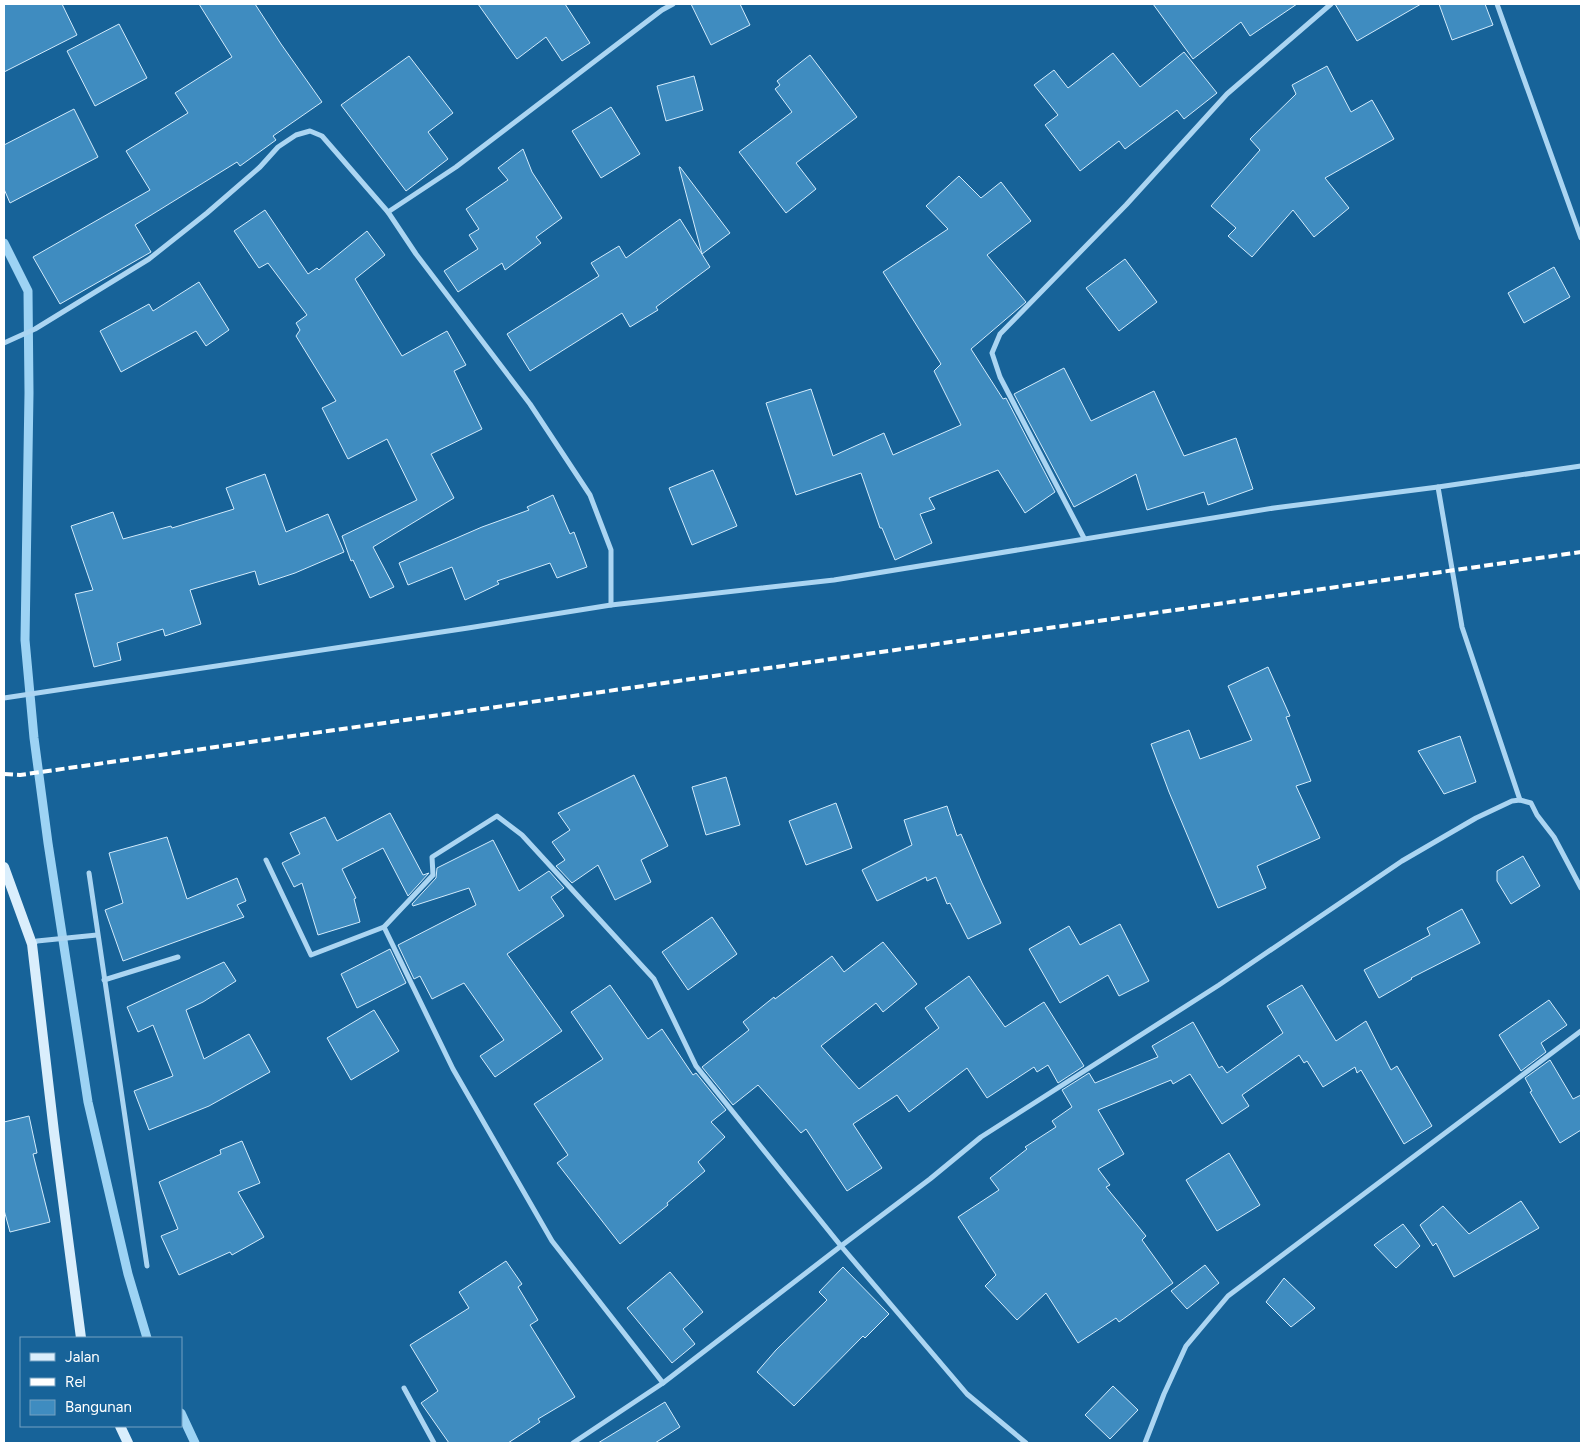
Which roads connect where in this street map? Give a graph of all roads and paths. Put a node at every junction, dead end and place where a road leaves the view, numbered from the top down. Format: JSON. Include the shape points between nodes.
{"nodes":[{"id":1,"x":673,"y":4,"type":"edge"},
{"id":2,"x":1331,"y":4,"type":"edge"},
{"id":3,"x":1497,"y":4,"type":"edge"},
{"id":4,"x":388,"y":212,"type":"junction"},
{"id":5,"x":1581,"y":238,"type":"edge"},
{"id":6,"x":4,"y":343,"type":"edge"},
{"id":7,"x":1581,"y":466,"type":"edge"},
{"id":8,"x":1438,"y":487,"type":"junction"},
{"id":9,"x":1084,"y":538,"type":"junction"},
{"id":10,"x":611,"y":604,"type":"junction"},
{"id":11,"x":4,"y":698,"type":"edge"},
{"id":12,"x":1520,"y":800,"type":"junction"},
{"id":13,"x":266,"y":860,"type":"dead end"},
{"id":14,"x":4,"y":867,"type":"edge"},
{"id":15,"x":88,"y":874,"type":"dead end"},
{"id":16,"x":1581,"y":888,"type":"edge"},
{"id":17,"x":384,"y":927,"type":"junction"},
{"id":18,"x":97,"y":935,"type":"junction"},
{"id":19,"x":35,"y":942,"type":"junction"},
{"id":20,"x":178,"y":957,"type":"dead end"},
{"id":21,"x":104,"y":980,"type":"junction"},
{"id":22,"x":1581,"y":1031,"type":"edge"},
{"id":23,"x":841,"y":1246,"type":"junction"},
{"id":24,"x":147,"y":1266,"type":"dead end"},
{"id":25,"x":81,"y":1337,"type":"edge"},
{"id":26,"x":664,"y":1383,"type":"junction"},
{"id":27,"x":404,"y":1388,"type":"dead end"},
{"id":28,"x":120,"y":1427,"type":"edge"},
{"id":29,"x":128,"y":1443,"type":"edge"},
{"id":30,"x":434,"y":1443,"type":"edge"},
{"id":31,"x":573,"y":1443,"type":"edge"},
{"id":32,"x":1026,"y":1443,"type":"edge"},
{"id":33,"x":1145,"y":1443,"type":"edge"}],
"edges":[{"from":1,"to":4,"type":"street","via":[[456,167]]},
{"from":2,"to":9,"type":"street","via":[[1227,94],[1126,205],[1000,334],[992,353],[1000,377]]},
{"from":3,"to":5,"type":"street"},
{"from":4,"to":6,"type":"street","via":[[322,136],[310,131],[296,135],[149,259],[35,328]]},
{"from":4,"to":10,"type":"street","via":[[530,404],[590,494],[611,550]]},
{"from":7,"to":8,"type":"street"},
{"from":8,"to":9,"type":"street","via":[[1274,508]]},
{"from":8,"to":12,"type":"street","via":[[1462,627]]},
{"from":9,"to":10,"type":"street","via":[[834,580]]},
{"from":10,"to":11,"type":"street"},
{"from":12,"to":16,"type":"street","via":[[1531,803],[1554,837]]},
{"from":12,"to":23,"type":"street","via":[[1476,818],[1402,861],[1219,985],[981,1137],[930,1180]]},
{"from":13,"to":17,"type":"street","via":[[311,955]]},
{"from":14,"to":19,"type":"main road"},
{"from":15,"to":18,"type":"street"},
{"from":17,"to":23,"type":"street","via":[[433,875],[432,857],[497,816],[522,835],[654,979],[696,1066]]},
{"from":17,"to":26,"type":"street","via":[[453,1069],[552,1241]]},
{"from":18,"to":19,"type":"street"},
{"from":18,"to":21,"type":"street"},
{"from":19,"to":25,"type":"main road","via":[[54,1132]]},
{"from":20,"to":21,"type":"street"},
{"from":21,"to":24,"type":"street"},
{"from":22,"to":33,"type":"street","via":[[1228,1296],[1186,1346]]},
{"from":23,"to":26,"type":"street"},
{"from":23,"to":32,"type":"street","via":[[967,1394]]},
{"from":26,"to":31,"type":"street"},
{"from":27,"to":30,"type":"street"},
{"from":28,"to":29,"type":"main road"}]}
